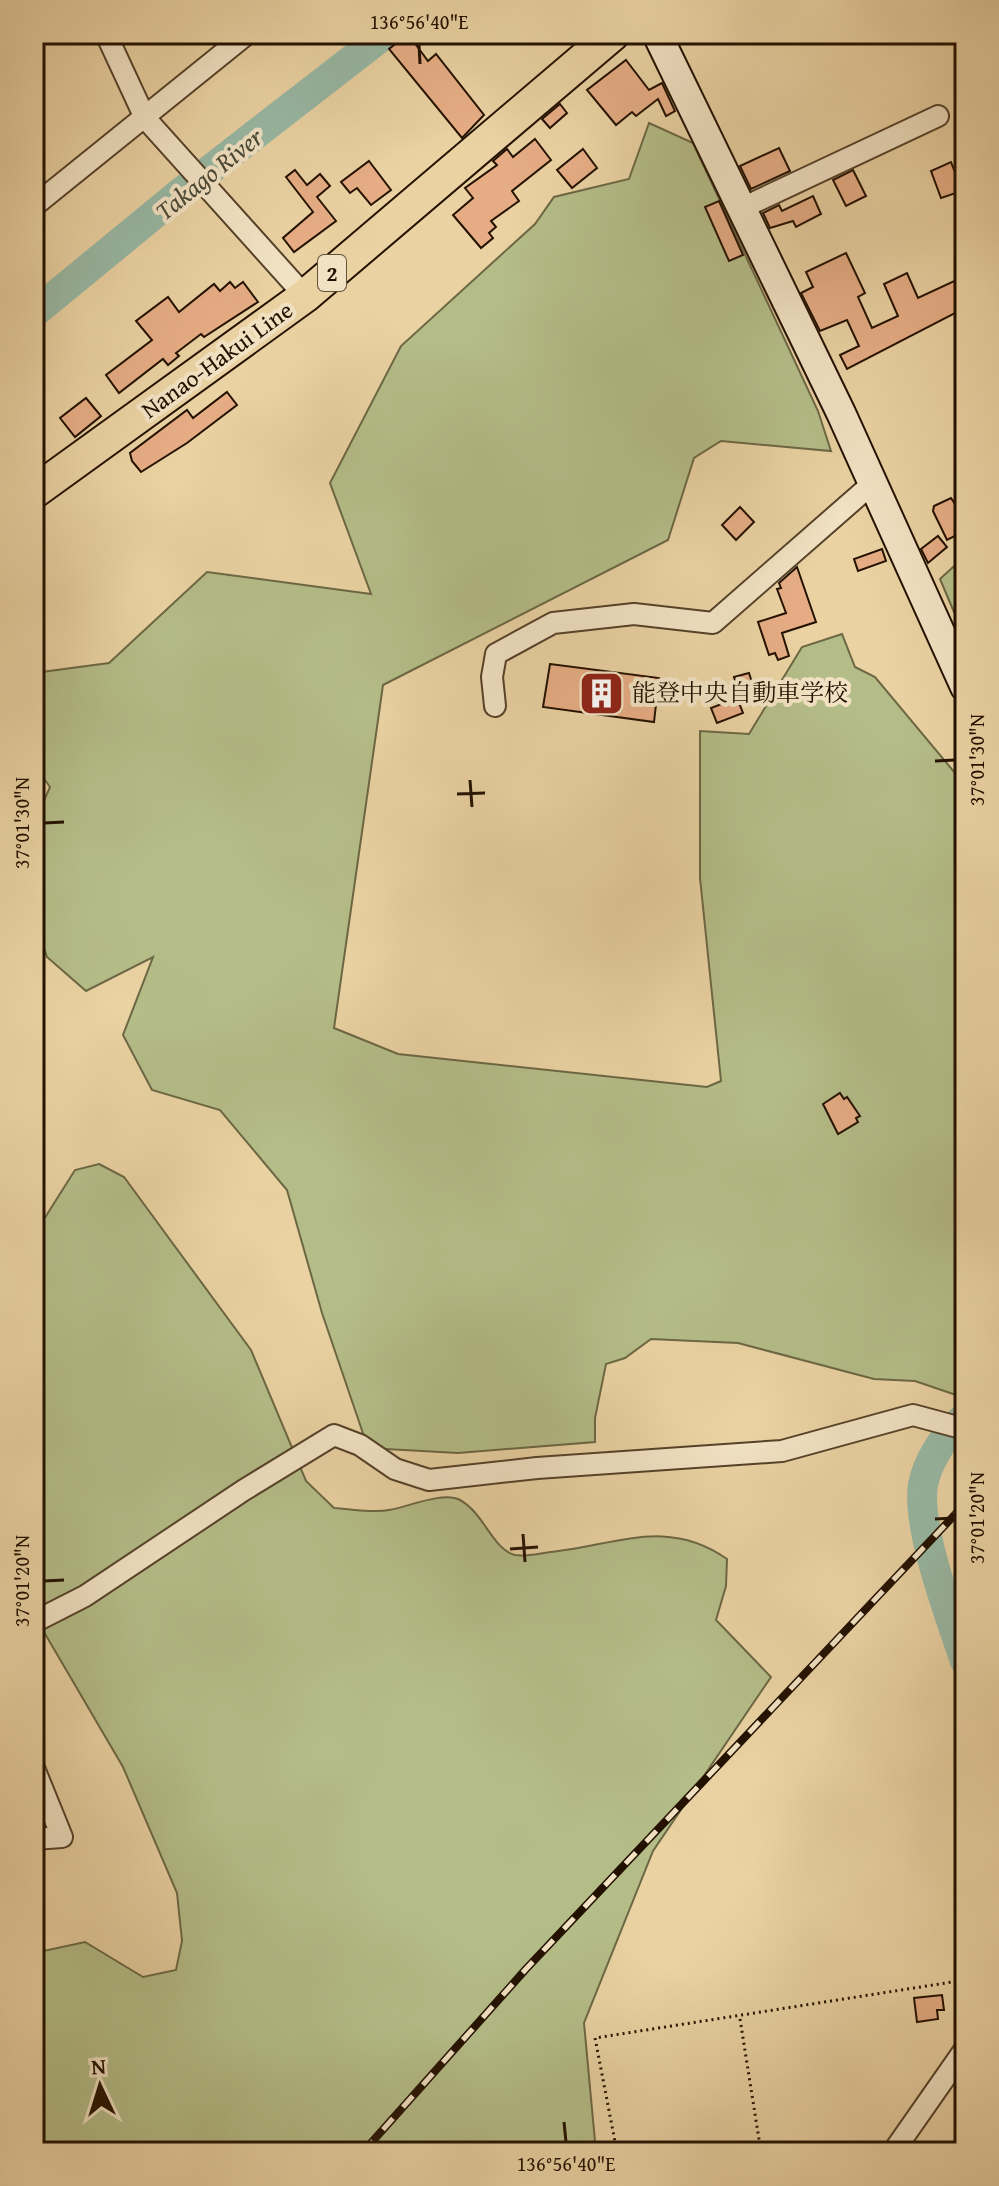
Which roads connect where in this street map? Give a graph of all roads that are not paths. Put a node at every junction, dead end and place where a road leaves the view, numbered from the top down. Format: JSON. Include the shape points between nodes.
{"nodes":[{"id":1,"x":106,"y":34,"type":"edge"},
{"id":2,"x":247,"y":34,"type":"edge"},
{"id":3,"x":613,"y":34,"type":"edge"},
{"id":4,"x":657,"y":34,"type":"edge"},
{"id":5,"x":938,"y":116,"type":"dead end"},
{"id":6,"x":145,"y":118,"type":"junction"},
{"id":7,"x":34,"y":206,"type":"edge"},
{"id":8,"x":740,"y":209,"type":"junction"},
{"id":9,"x":305,"y":296,"type":"junction"},
{"id":10,"x":873,"y":483,"type":"junction"},
{"id":11,"x":34,"y":492,"type":"edge"},
{"id":12,"x":965,"y":687,"type":"edge"},
{"id":13,"x":495,"y":706,"type":"dead end"},
{"id":14,"x":956,"y":1428,"type":"edge"},
{"id":15,"x":34,"y":1622,"type":"edge"},
{"id":16,"x":34,"y":1768,"type":"edge"},
{"id":17,"x":34,"y":1839,"type":"edge"},
{"id":18,"x":965,"y":2049,"type":"edge"},
{"id":19,"x":893,"y":2152,"type":"edge"}],
"edges":[{"from":1,"to":6,"type":"street"},
{"from":2,"to":6,"type":"street"},
{"from":3,"to":9,"type":"main road","name":"Nanao-Hakui Line","number":"2"},
{"from":4,"to":8,"type":"street"},
{"from":5,"to":8,"type":"street"},
{"from":6,"to":7,"type":"street"},
{"from":6,"to":9,"type":"street"},
{"from":8,"to":10,"type":"street"},
{"from":9,"to":11,"type":"main road","name":"Nanao-Hakui Line","number":"2"},
{"from":10,"to":12,"type":"street"},
{"from":10,"to":13,"type":"street","via":[[713,623],[634,614],[553,623],[496,654]]},
{"from":14,"to":15,"type":"street","via":[[913,1415],[782,1451],[429,1480],[395,1469],[334,1435],[85,1596]]},
{"from":16,"to":17,"type":"street","via":[[62,1837]]},
{"from":18,"to":19,"type":"street"}]}
